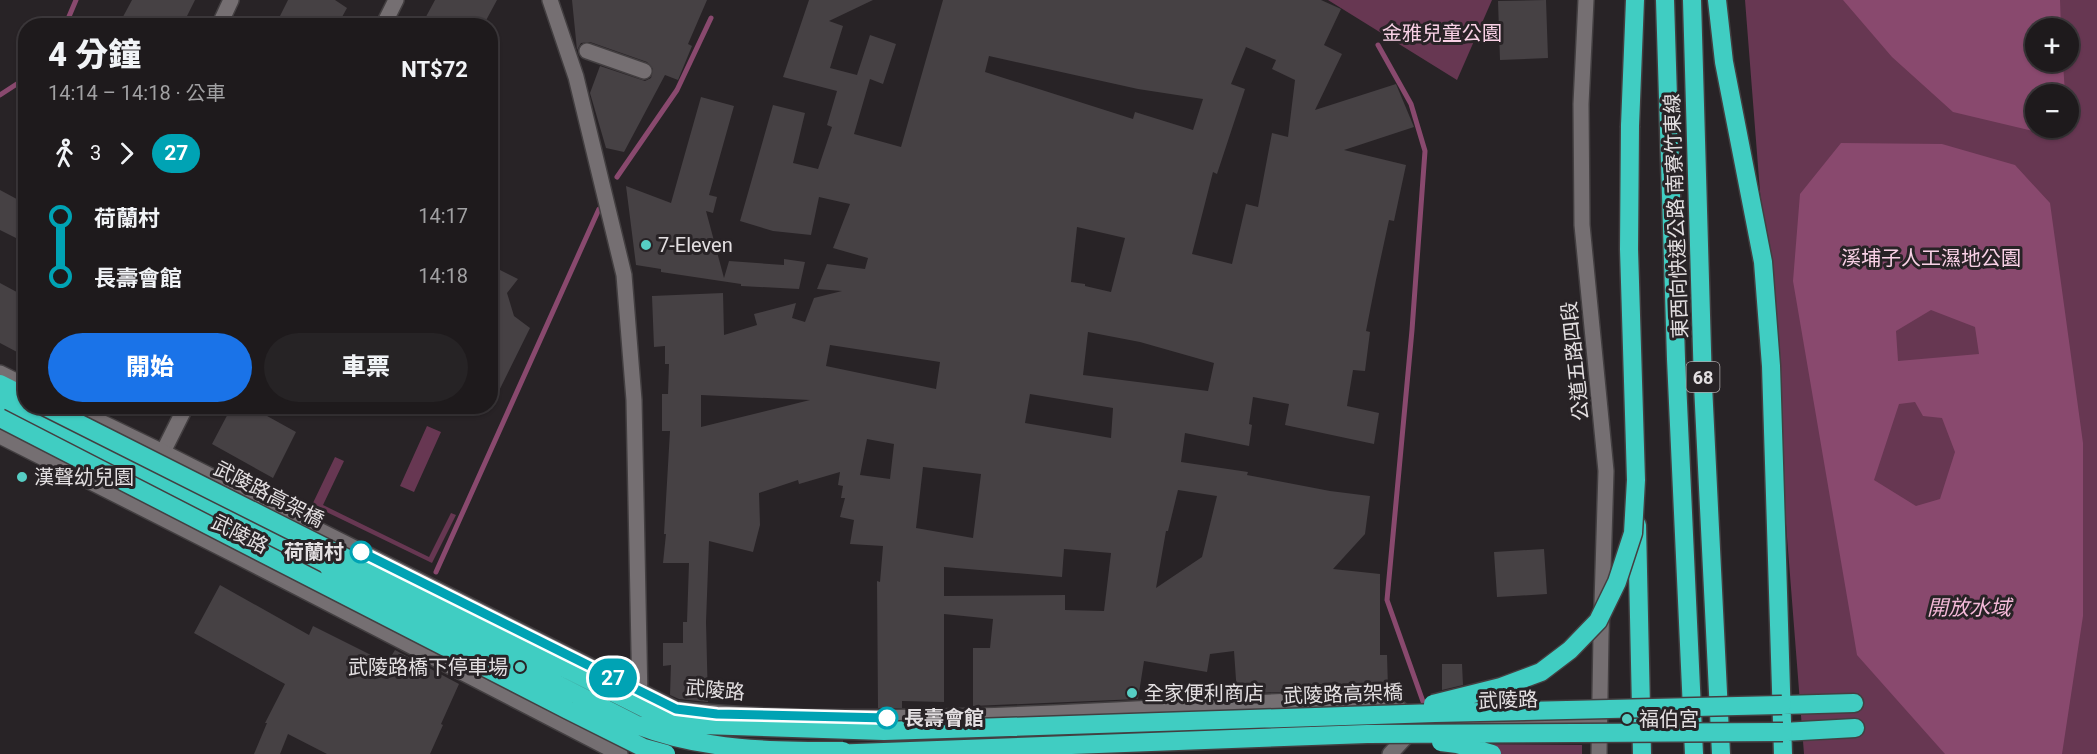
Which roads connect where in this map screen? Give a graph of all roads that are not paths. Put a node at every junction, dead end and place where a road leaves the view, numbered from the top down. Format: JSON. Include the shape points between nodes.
{"nodes":[{"id":1,"x":231,"y":0,"type":"edge"},
{"id":2,"x":396,"y":0,"type":"edge"},
{"id":3,"x":550,"y":0,"type":"edge"},
{"id":4,"x":1586,"y":0,"type":"edge"},
{"id":5,"x":1635,"y":0,"type":"edge"},
{"id":6,"x":1665,"y":0,"type":"edge"},
{"id":7,"x":1692,"y":0,"type":"edge"},
{"id":8,"x":1717,"y":0,"type":"edge"},
{"id":9,"x":223,"y":18,"type":"edge"},
{"id":10,"x":387,"y":18,"type":"edge"},
{"id":11,"x":587,"y":51,"type":"dead end"},
{"id":12,"x":644,"y":71,"type":"dead end"},
{"id":13,"x":0,"y":373,"type":"edge"},
{"id":14,"x":18,"y":382,"type":"edge"},
{"id":15,"x":0,"y":384,"type":"edge"},
{"id":16,"x":18,"y":393,"type":"edge"},
{"id":17,"x":0,"y":402,"type":"edge"},
{"id":18,"x":18,"y":411,"type":"edge"},
{"id":19,"x":24,"y":414,"type":"edge"},
{"id":20,"x":60,"y":414,"type":"edge"},
{"id":21,"x":85,"y":414,"type":"edge"},
{"id":22,"x":182,"y":414,"type":"edge"},
{"id":23,"x":0,"y":418,"type":"edge"},
{"id":24,"x":0,"y":436,"type":"edge"},
{"id":25,"x":163,"y":452,"type":"junction"},
{"id":26,"x":1636,"y":480,"type":"junction"},
{"id":27,"x":639,"y":692,"type":"junction"},
{"id":28,"x":1854,"y":703,"type":"dead end"},
{"id":29,"x":1782,"y":705,"type":"junction"},
{"id":30,"x":1145,"y":709,"type":"junction"},
{"id":31,"x":1642,"y":709,"type":"junction"},
{"id":32,"x":1053,"y":714,"type":"junction"},
{"id":33,"x":1367,"y":716,"type":"junction"},
{"id":34,"x":871,"y":718,"type":"junction"},
{"id":35,"x":1599,"y":718,"type":"junction"},
{"id":36,"x":1418,"y":724,"type":"junction"},
{"id":37,"x":1855,"y":728,"type":"dead end"},
{"id":38,"x":884,"y":731,"type":"junction"},
{"id":39,"x":1642,"y":732,"type":"junction"},
{"id":40,"x":1783,"y":732,"type":"junction"},
{"id":41,"x":1367,"y":734,"type":"junction"},
{"id":42,"x":682,"y":740,"type":"junction"},
{"id":43,"x":878,"y":752,"type":"edge"},
{"id":44,"x":620,"y":754,"type":"edge"},
{"id":45,"x":639,"y":754,"type":"edge"},
{"id":46,"x":666,"y":754,"type":"edge"},
{"id":47,"x":830,"y":754,"type":"edge"},
{"id":48,"x":1055,"y":754,"type":"edge"},
{"id":49,"x":1138,"y":754,"type":"edge"},
{"id":50,"x":1390,"y":754,"type":"edge"},
{"id":51,"x":1492,"y":754,"type":"edge"},
{"id":52,"x":1597,"y":754,"type":"edge"},
{"id":53,"x":1642,"y":754,"type":"edge"},
{"id":54,"x":1694,"y":754,"type":"edge"},
{"id":55,"x":1721,"y":754,"type":"edge"},
{"id":56,"x":1783,"y":754,"type":"edge"}],
"edges":[{"from":1,"to":9,"type":"street"},
{"from":2,"to":10,"type":"street"},
{"from":3,"to":27,"type":"street","via":[[576,77],[624,275],[634,400]]},
{"from":4,"to":35,"type":"street","name":"公道五路四段","via":[[1581,104],[1582,225],[1606,471]]},
{"from":5,"to":26,"type":"highway","bridge":true,"via":[[1629,249]]},
{"from":6,"to":54,"type":"highway","name":"東西向快速公路 南寮竹東線","number":"68"},
{"from":7,"to":55,"type":"highway","name":"東西向快速公路 南寮竹東線","number":"68","via":[[1703,386]]},
{"from":8,"to":29,"type":"highway","via":[[1724,62],[1763,262],[1771,366]]},
{"from":11,"to":12,"type":"street"},
{"from":13,"to":14,"type":"street"},
{"from":15,"to":16,"type":"highway"},
{"from":17,"to":18,"type":"highway","bridge":true},
{"from":19,"to":42,"type":"highway","bridge":true,"via":[[637,725]]},
{"from":20,"to":38,"type":"highway","name":"武陵路高架橋","bridge":true,"via":[[666,717],[702,725]]},
{"from":21,"to":25,"type":"street","name":"武陵路"},
{"from":22,"to":25,"type":"street"},
{"from":23,"to":46,"type":"highway","bridge":true,"via":[[567,710],[644,748]]},
{"from":24,"to":44,"type":"street","name":"武陵路"},
{"from":25,"to":27,"type":"street","name":"武陵路"},
{"from":26,"to":31,"type":"highway","bridge":true},
{"from":26,"to":33,"type":"highway","bridge":true,"via":[[1633,533],[1617,582],[1598,621],[1570,650],[1541,672],[1501,687]]},
{"from":27,"to":34,"type":"street","name":"武陵路","via":[[676,709],[717,714]]},
{"from":27,"to":45,"type":"street"},
{"from":28,"to":29,"type":"highway","name":"武陵路高架橋"},
{"from":29,"to":31,"type":"highway","name":"武陵路高架橋","bridge":true},
{"from":29,"to":40,"type":"highway"},
{"from":30,"to":32,"type":"street","name":"武陵路"},
{"from":30,"to":36,"type":"street","name":"武陵路","via":[[1385,697]]},
{"from":30,"to":49,"type":"street"},
{"from":31,"to":33,"type":"highway","name":"武陵路高架橋","bridge":true},
{"from":31,"to":39,"type":"highway"},
{"from":32,"to":34,"type":"street","name":"武陵路"},
{"from":32,"to":48,"type":"street"},
{"from":33,"to":38,"type":"highway","name":"武陵路高架橋","bridge":true},
{"from":34,"to":43,"type":"street"},
{"from":35,"to":36,"type":"street","name":"武陵路"},
{"from":35,"to":52,"type":"street","name":"公道五路四段"},
{"from":36,"to":50,"type":"street"},
{"from":37,"to":40,"type":"highway","name":"武陵路高架橋"},
{"from":38,"to":42,"type":"highway","bridge":true,"via":[[751,741]]},
{"from":39,"to":40,"type":"highway","name":"武陵路高架橋","bridge":true},
{"from":39,"to":41,"type":"highway","name":"武陵路高架橋","bridge":true},
{"from":39,"to":53,"type":"highway"},
{"from":40,"to":56,"type":"highway"},
{"from":41,"to":43,"type":"highway","name":"武陵路高架橋","bridge":true},
{"from":41,"to":51,"type":"highway","bridge":true,"via":[[1457,744]]},
{"from":42,"to":43,"type":"highway","bridge":true,"via":[[724,747]]},
{"from":43,"to":47,"type":"highway","name":"武陵路高架橋","bridge":true}]}
